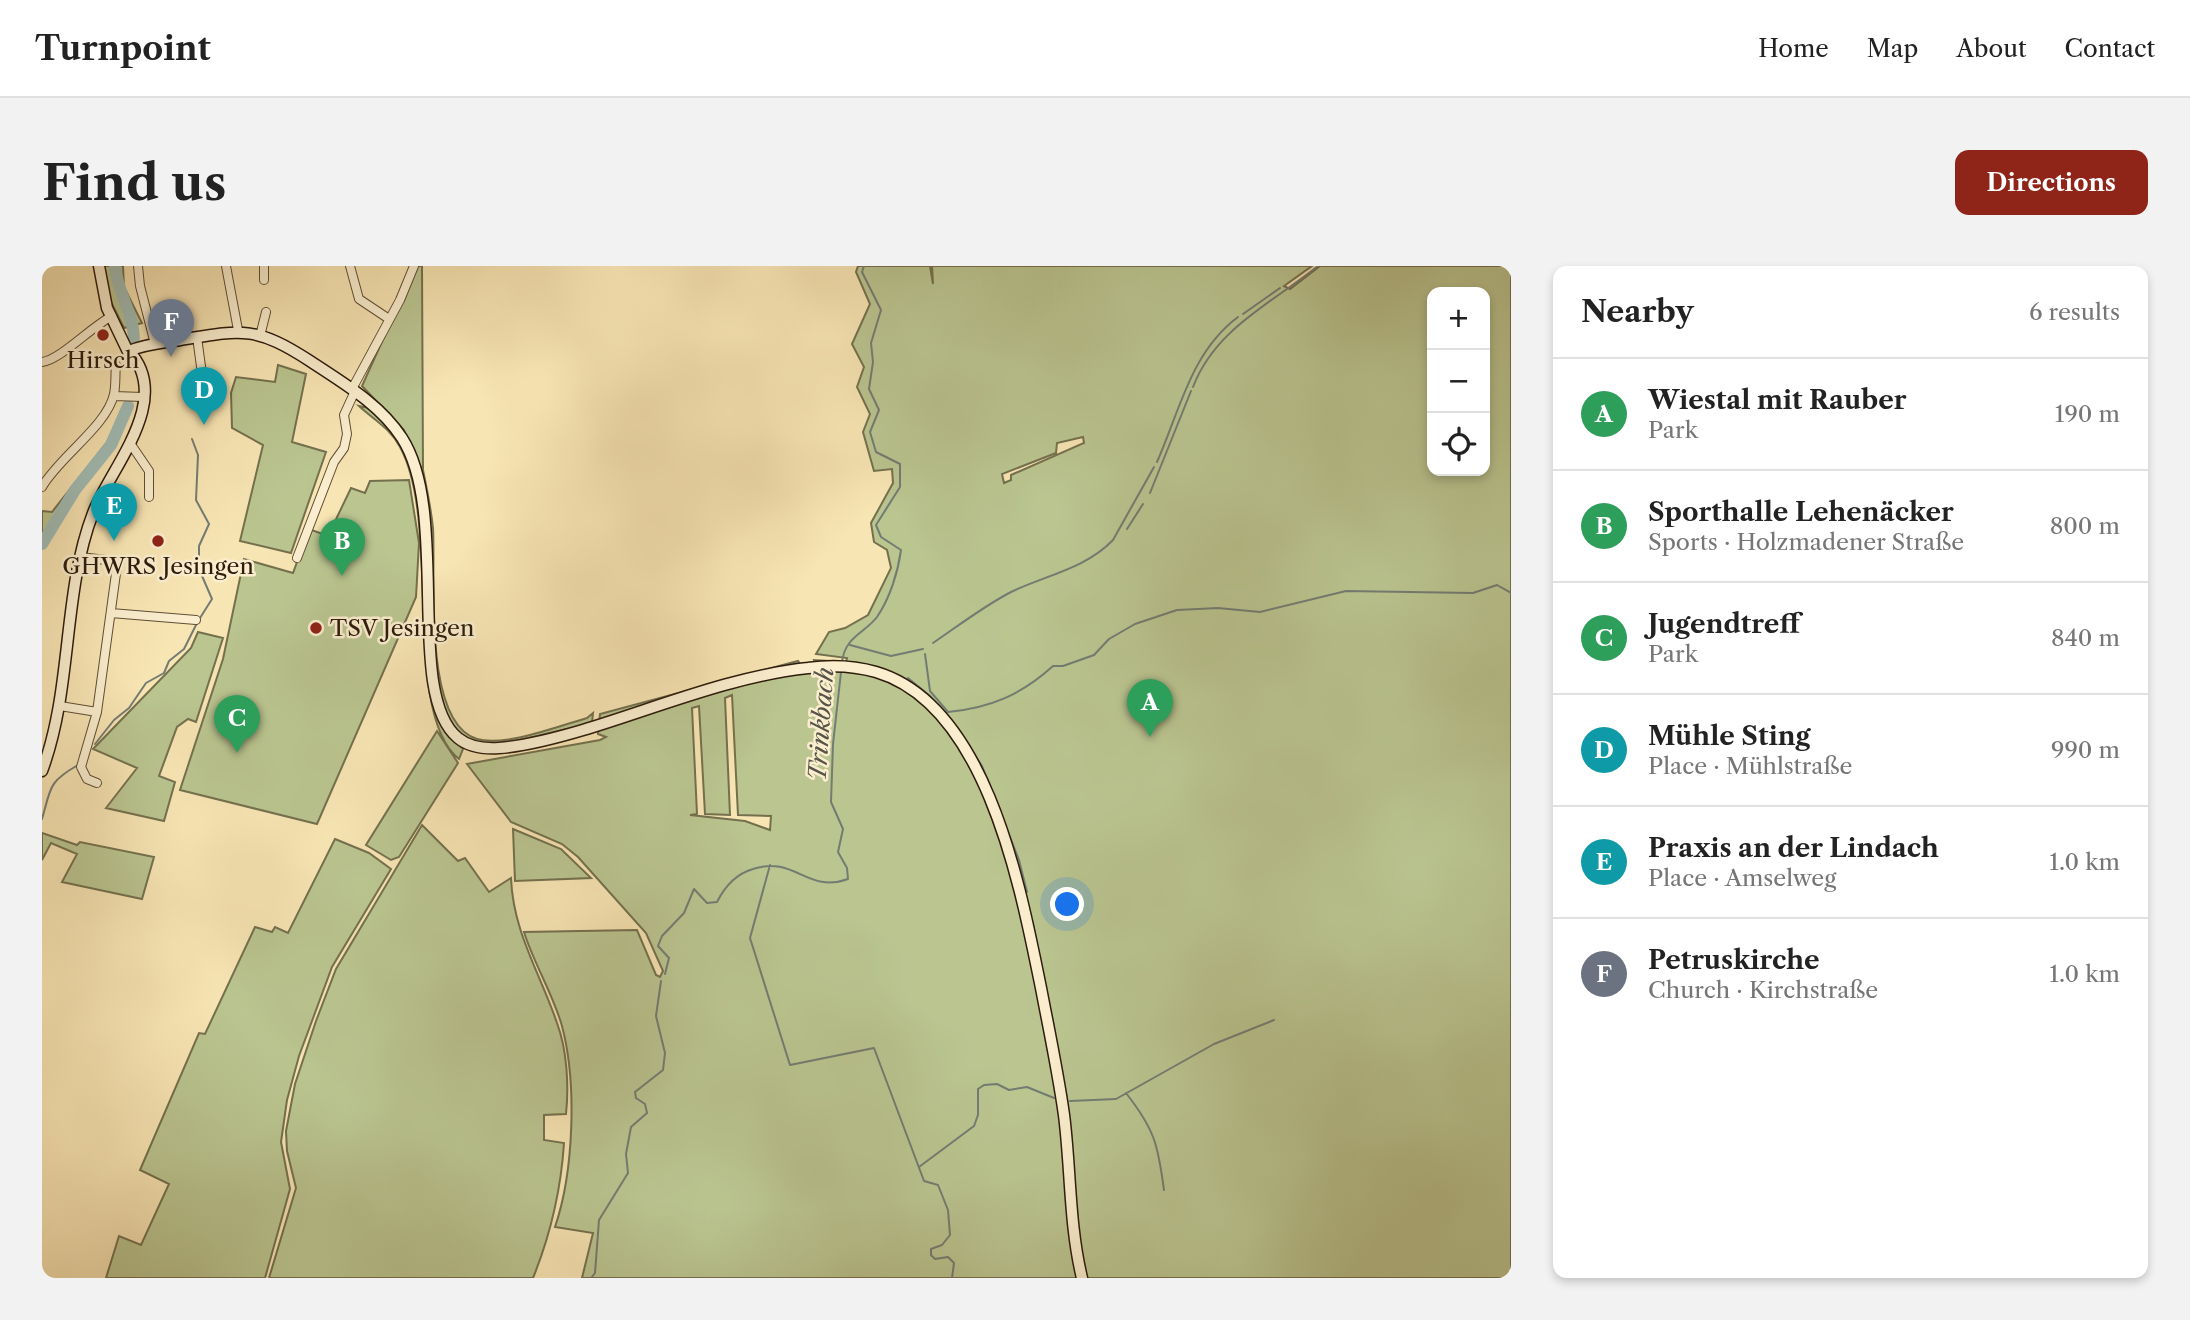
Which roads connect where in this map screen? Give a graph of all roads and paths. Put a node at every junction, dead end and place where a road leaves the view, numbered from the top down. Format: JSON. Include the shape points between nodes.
{"nodes":[{"id":1,"x":99,"y":266,"type":"edge"},
{"id":2,"x":138,"y":266,"type":"edge"},
{"id":3,"x":226,"y":266,"type":"edge"},
{"id":4,"x":264,"y":266,"type":"edge"},
{"id":5,"x":350,"y":266,"type":"edge"},
{"id":6,"x":414,"y":266,"type":"edge"},
{"id":7,"x":264,"y":280,"type":"dead end"},
{"id":8,"x":266,"y":312,"type":"dead end"},
{"id":9,"x":112,"y":316,"type":"junction"},
{"id":10,"x":389,"y":319,"type":"junction"},
{"id":11,"x":238,"y":330,"type":"junction"},
{"id":12,"x":260,"y":336,"type":"junction"},
{"id":13,"x":197,"y":337,"type":"junction"},
{"id":14,"x":155,"y":344,"type":"junction"},
{"id":15,"x":129,"y":351,"type":"junction"},
{"id":16,"x":42,"y":362,"type":"edge"},
{"id":17,"x":116,"y":365,"type":"dead end"},
{"id":18,"x":353,"y":390,"type":"junction"},
{"id":19,"x":114,"y":396,"type":"junction"},
{"id":20,"x":205,"y":396,"type":"dead end"},
{"id":21,"x":143,"y":397,"type":"junction"},
{"id":22,"x":130,"y":443,"type":"junction"},
{"id":23,"x":42,"y":487,"type":"edge"},
{"id":24,"x":149,"y":497,"type":"dead end"},
{"id":25,"x":80,"y":556,"type":"junction"},
{"id":26,"x":297,"y":558,"type":"dead end"},
{"id":27,"x":111,"y":613,"type":"junction"},
{"id":28,"x":196,"y":620,"type":"dead end"},
{"id":29,"x":60,"y":706,"type":"junction"},
{"id":30,"x":97,"y":712,"type":"junction"},
{"id":31,"x":42,"y":771,"type":"edge"},
{"id":32,"x":97,"y":783,"type":"dead end"},
{"id":33,"x":1082,"y":1278,"type":"edge"}],
"edges":[{"from":1,"to":9,"type":"street"},
{"from":2,"to":14,"type":"street"},
{"from":3,"to":11,"type":"street"},
{"from":4,"to":7,"type":"street"},
{"from":5,"to":10,"type":"street","via":[[359,299]]},
{"from":6,"to":10,"type":"street"},
{"from":8,"to":12,"type":"street"},
{"from":9,"to":15,"type":"street"},
{"from":9,"to":16,"type":"street","via":[[88,329],[58,357]]},
{"from":10,"to":18,"type":"street"},
{"from":11,"to":12,"type":"street"},
{"from":11,"to":13,"type":"street"},
{"from":12,"to":18,"type":"street","via":[[294,351]]},
{"from":13,"to":14,"type":"street"},
{"from":13,"to":20,"type":"street"},
{"from":14,"to":15,"type":"street"},
{"from":15,"to":21,"type":"street","via":[[140,366]]},
{"from":17,"to":19,"type":"street"},
{"from":18,"to":26,"type":"street","via":[[344,415],[344,447]]},
{"from":18,"to":33,"type":"street","via":[[393,426],[416,469],[429,559],[430,650],[436,698],[445,723],[470,745],[527,744],[806,668],[874,671],[899,681],[941,718],[982,779],[1012,856],[1060,1088],[1070,1213]]},
{"from":19,"to":21,"type":"street"},
{"from":19,"to":23,"type":"street"},
{"from":21,"to":22,"type":"street"},
{"from":22,"to":24,"type":"street","via":[[149,471]]},
{"from":22,"to":25,"type":"street","via":[[93,512]]},
{"from":25,"to":27,"type":"street","via":[[115,561]]},
{"from":25,"to":29,"type":"street"},
{"from":27,"to":28,"type":"street"},
{"from":27,"to":30,"type":"street"},
{"from":29,"to":30,"type":"street"},
{"from":29,"to":31,"type":"street"},
{"from":30,"to":32,"type":"street","via":[[81,772]]}]}
